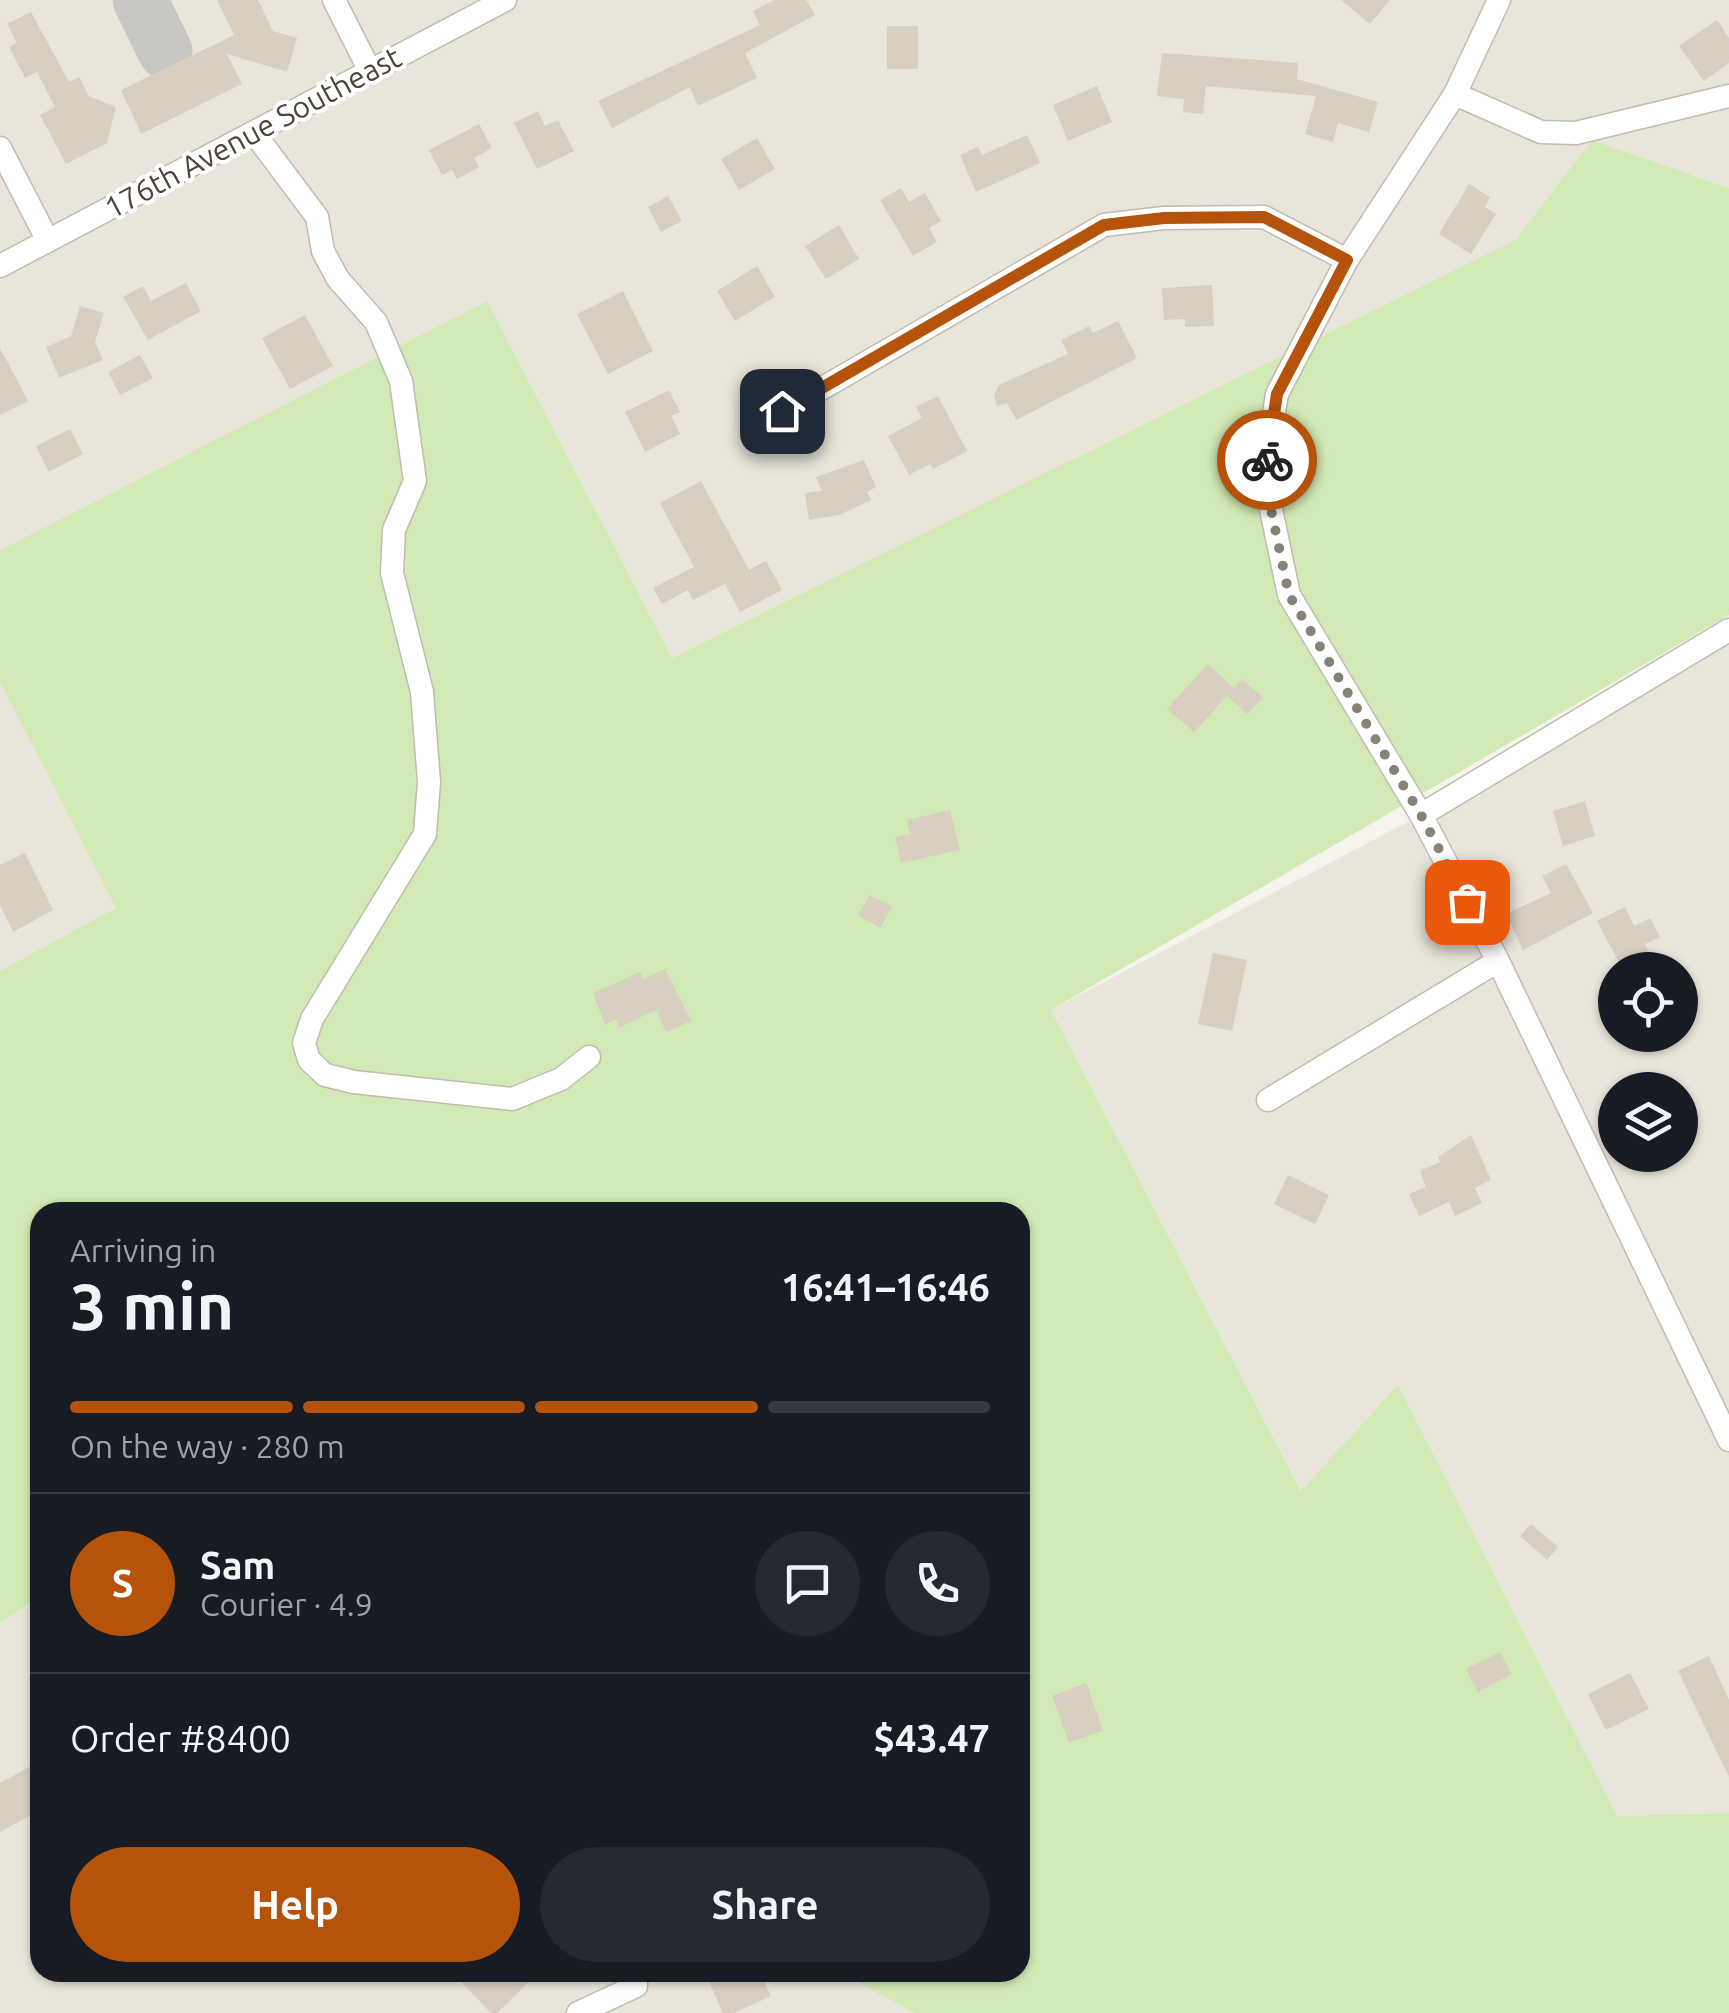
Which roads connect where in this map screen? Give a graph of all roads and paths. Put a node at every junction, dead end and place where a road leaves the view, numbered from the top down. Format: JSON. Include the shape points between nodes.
{"nodes":[{"id":1,"x":334,"y":0,"type":"edge"},
{"id":2,"x":505,"y":0,"type":"edge"},
{"id":3,"x":1498,"y":0,"type":"edge"},
{"id":4,"x":370,"y":72,"type":"junction"},
{"id":5,"x":1455,"y":94,"type":"junction"},
{"id":6,"x":1729,"y":96,"type":"edge"},
{"id":7,"x":254,"y":132,"type":"junction"},
{"id":8,"x":0,"y":148,"type":"edge"},
{"id":9,"x":48,"y":241,"type":"junction"},
{"id":10,"x":1347,"y":260,"type":"junction"},
{"id":11,"x":0,"y":266,"type":"edge"},
{"id":12,"x":782,"y":411,"type":"dead end"},
{"id":13,"x":1729,"y":630,"type":"edge"},
{"id":14,"x":1421,"y":815,"type":"junction"},
{"id":15,"x":1498,"y":961,"type":"junction"},
{"id":16,"x":589,"y":1057,"type":"dead end"},
{"id":17,"x":1268,"y":1100,"type":"dead end"},
{"id":18,"x":1729,"y":1440,"type":"edge"},
{"id":19,"x":631,"y":1982,"type":"edge"},
{"id":20,"x":578,"y":2013,"type":"edge"}],
"edges":[{"from":1,"to":4,"type":"street"},
{"from":2,"to":4,"type":"street","name":"176th Avenue Southeast"},
{"from":3,"to":5,"type":"street"},
{"from":4,"to":7,"type":"street","name":"176th Avenue Southeast"},
{"from":5,"to":6,"type":"street","via":[[1528,128],[1576,132]]},
{"from":5,"to":10,"type":"street"},
{"from":7,"to":9,"type":"street","name":"176th Avenue Southeast"},
{"from":7,"to":16,"type":"street","via":[[316,217],[338,278],[376,322],[401,381],[415,480],[394,530],[392,573],[422,692],[429,782],[425,834],[312,1019],[304,1042],[309,1060],[325,1075],[354,1082],[512,1099],[561,1079]]},
{"from":8,"to":9,"type":"street"},
{"from":9,"to":11,"type":"street","name":"176th Avenue Southeast"},
{"from":10,"to":12,"type":"street","via":[[1264,217],[1104,225]]},
{"from":10,"to":14,"type":"street","via":[[1277,394],[1264,476],[1289,595]]},
{"from":13,"to":14,"type":"street"},
{"from":14,"to":15,"type":"street"},
{"from":15,"to":17,"type":"street"},
{"from":15,"to":18,"type":"street"},
{"from":19,"to":20,"type":"street"}]}
